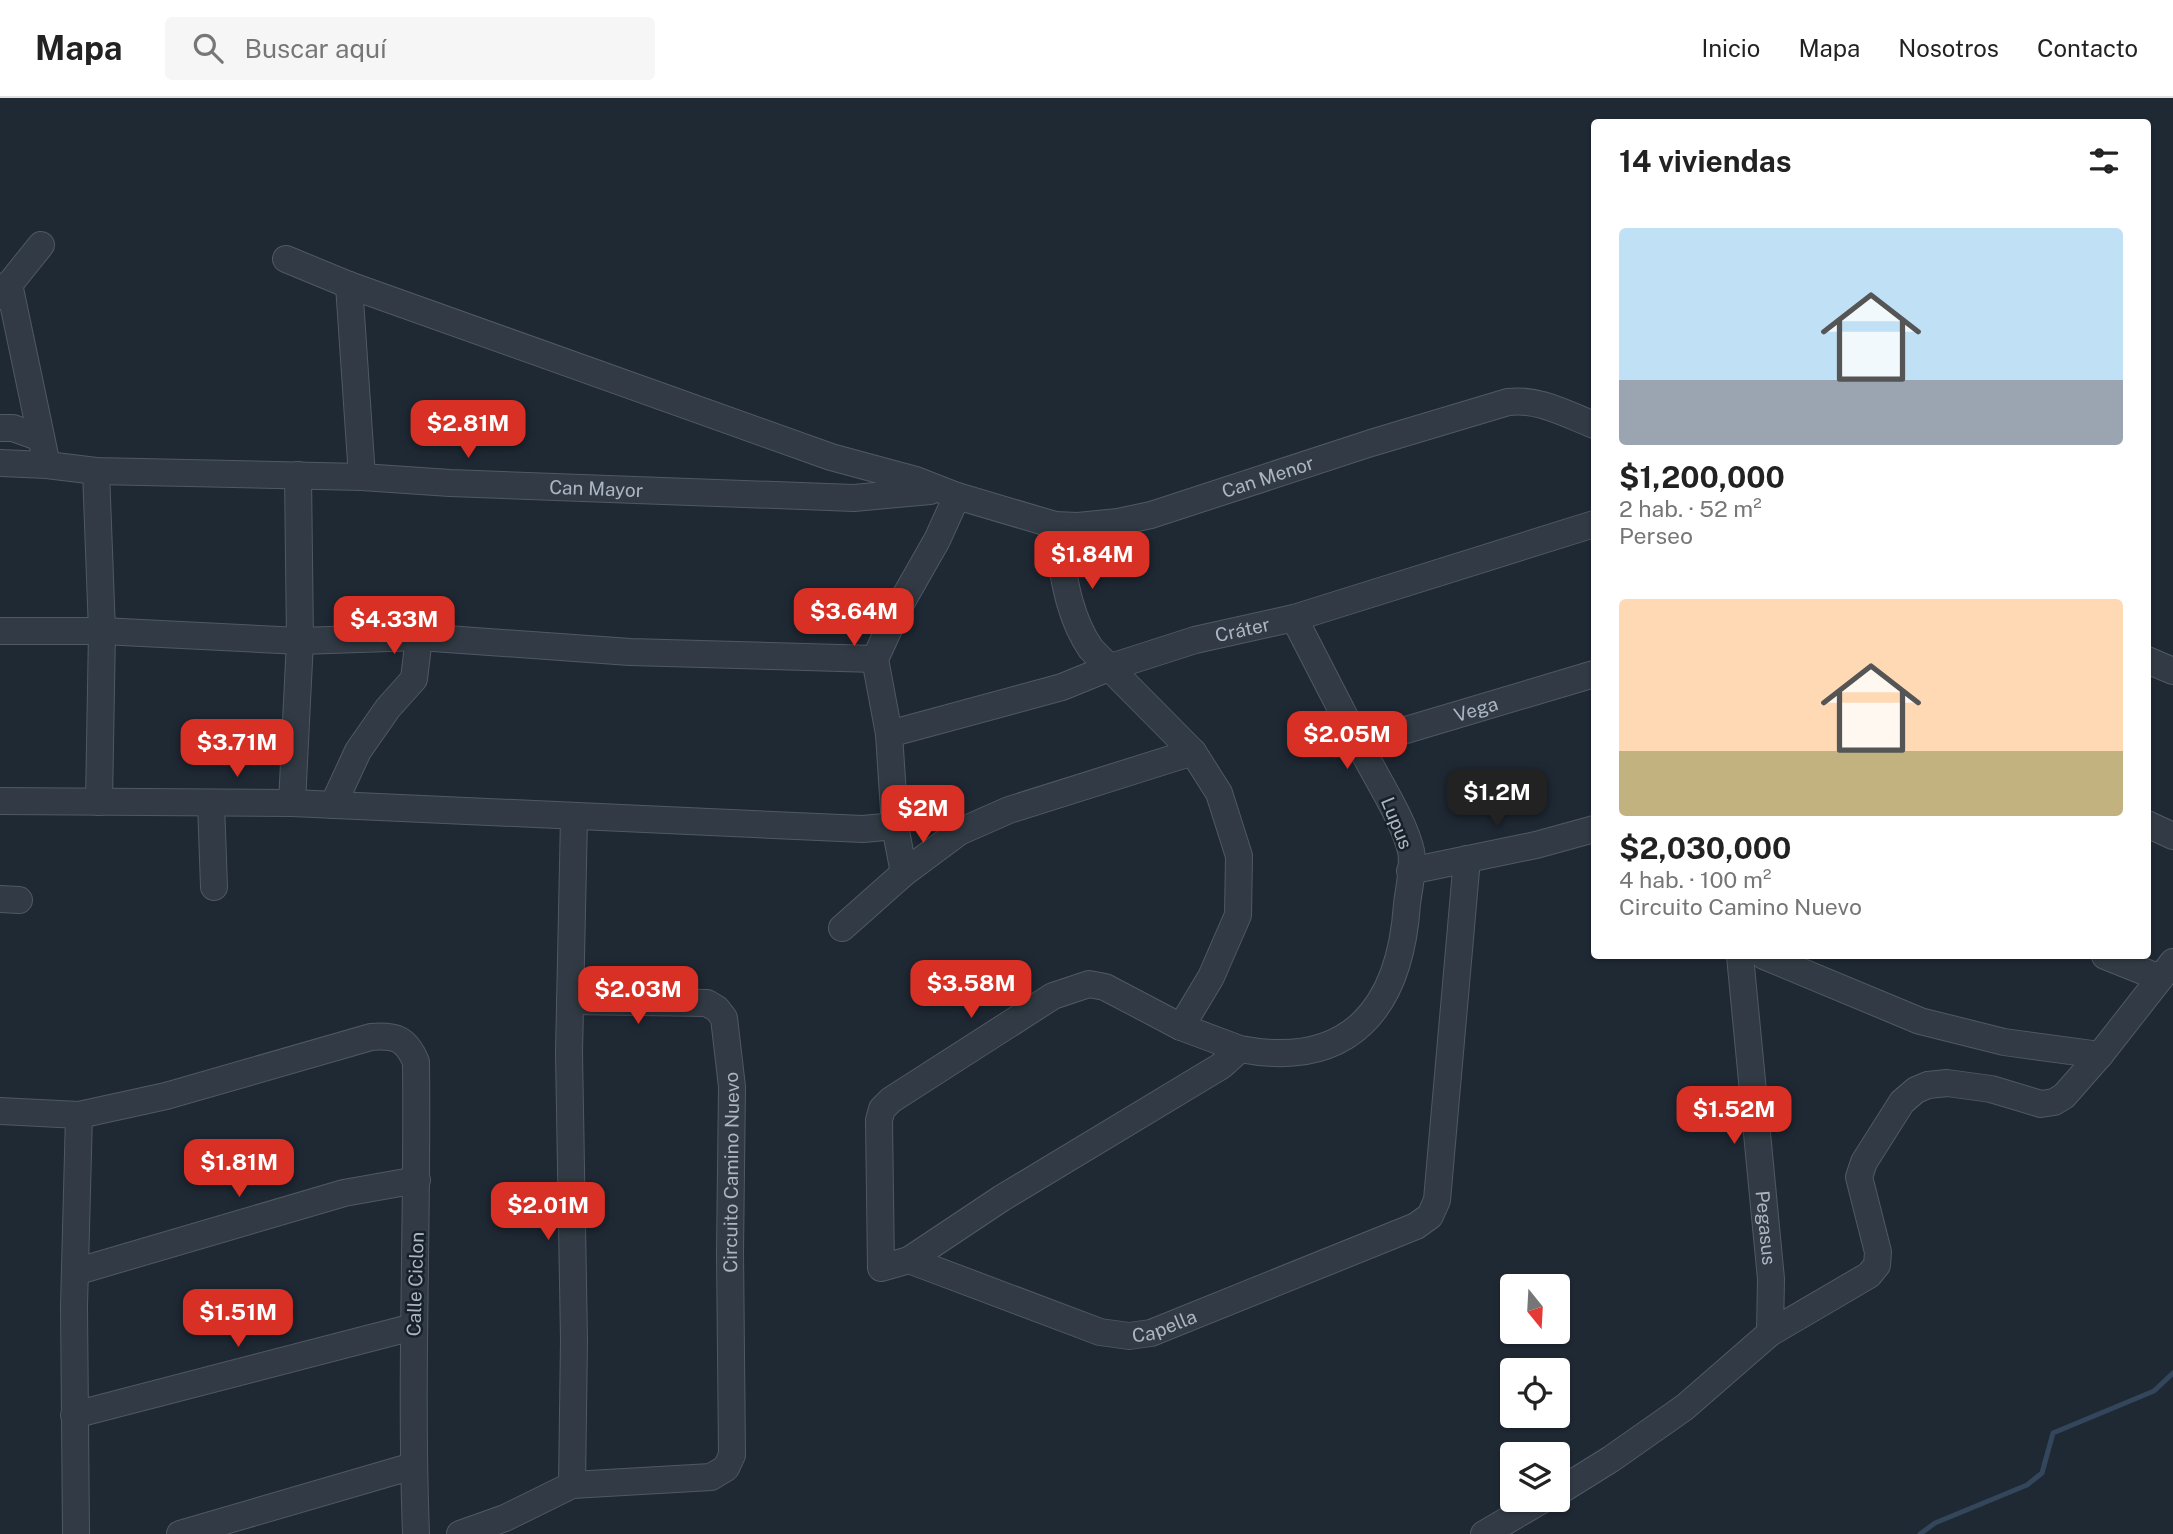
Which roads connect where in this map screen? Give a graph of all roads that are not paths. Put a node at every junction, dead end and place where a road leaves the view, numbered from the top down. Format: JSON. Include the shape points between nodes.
{"nodes":[{"id":1,"x":41,"y":245,"type":"dead end"},
{"id":2,"x":286,"y":259,"type":"dead end"},
{"id":3,"x":349,"y":285,"type":"junction"},
{"id":4,"x":4,"y":290,"type":"edge"},
{"id":5,"x":1591,"y":424,"type":"edge"},
{"id":6,"x":0,"y":428,"type":"edge"},
{"id":7,"x":41,"y":438,"type":"junction"},
{"id":8,"x":0,"y":463,"type":"edge"},
{"id":9,"x":47,"y":465,"type":"junction"},
{"id":10,"x":96,"y":471,"type":"junction"},
{"id":11,"x":298,"y":475,"type":"junction"},
{"id":12,"x":362,"y":477,"type":"junction"},
{"id":13,"x":948,"y":493,"type":"junction"},
{"id":14,"x":1055,"y":525,"type":"junction"},
{"id":15,"x":1591,"y":525,"type":"edge"},
{"id":16,"x":1294,"y":618,"type":"junction"},
{"id":17,"x":0,"y":631,"type":"edge"},
{"id":18,"x":103,"y":631,"type":"junction"},
{"id":19,"x":419,"y":638,"type":"junction"},
{"id":20,"x":300,"y":641,"type":"junction"},
{"id":21,"x":875,"y":659,"type":"junction"},
{"id":22,"x":2151,"y":662,"type":"edge"},
{"id":23,"x":1111,"y":667,"type":"junction"},
{"id":24,"x":2173,"y":671,"type":"edge"},
{"id":25,"x":1591,"y":675,"type":"edge"},
{"id":26,"x":889,"y":734,"type":"junction"},
{"id":27,"x":1359,"y":744,"type":"junction"},
{"id":28,"x":1192,"y":752,"type":"junction"},
{"id":29,"x":0,"y":801,"type":"edge"},
{"id":30,"x":99,"y":802,"type":"junction"},
{"id":31,"x":211,"y":803,"type":"junction"},
{"id":32,"x":292,"y":803,"type":"junction"},
{"id":33,"x":333,"y":805,"type":"junction"},
{"id":34,"x":574,"y":817,"type":"junction"},
{"id":35,"x":895,"y":826,"type":"junction"},
{"id":36,"x":2151,"y":826,"type":"edge"},
{"id":37,"x":1591,"y":830,"type":"edge"},
{"id":38,"x":2173,"y":836,"type":"edge"},
{"id":39,"x":1467,"y":859,"type":"junction"},
{"id":40,"x":1410,"y":871,"type":"junction"},
{"id":41,"x":904,"y":873,"type":"junction"},
{"id":42,"x":214,"y":887,"type":"dead end"},
{"id":43,"x":842,"y":928,"type":"dead end"},
{"id":44,"x":1740,"y":959,"type":"edge"},
{"id":45,"x":1771,"y":959,"type":"edge"},
{"id":46,"x":2118,"y":959,"type":"edge"},
{"id":47,"x":2166,"y":970,"type":"edge"},
{"id":48,"x":570,"y":1001,"type":"junction"},
{"id":49,"x":1181,"y":1027,"type":"junction"},
{"id":50,"x":1240,"y":1049,"type":"junction"},
{"id":51,"x":2100,"y":1055,"type":"junction"},
{"id":52,"x":0,"y":1111,"type":"edge"},
{"id":53,"x":79,"y":1115,"type":"junction"},
{"id":54,"x":417,"y":1180,"type":"junction"},
{"id":55,"x":909,"y":1260,"type":"junction"},
{"id":56,"x":75,"y":1272,"type":"junction"},
{"id":57,"x":413,"y":1327,"type":"junction"},
{"id":58,"x":1770,"y":1333,"type":"junction"},
{"id":59,"x":74,"y":1415,"type":"junction"},
{"id":60,"x":413,"y":1466,"type":"junction"},
{"id":61,"x":572,"y":1485,"type":"junction"},
{"id":62,"x":1570,"y":1485,"type":"edge"},
{"id":63,"x":1522,"y":1512,"type":"edge"},
{"id":64,"x":76,"y":1534,"type":"edge"},
{"id":65,"x":180,"y":1534,"type":"edge"},
{"id":66,"x":416,"y":1534,"type":"edge"},
{"id":67,"x":460,"y":1534,"type":"edge"},
{"id":68,"x":1484,"y":1534,"type":"edge"}],
"edges":[{"from":1,"to":4,"type":"street"},
{"from":2,"to":3,"type":"street","name":"Can Menor"},
{"from":3,"to":12,"type":"street"},
{"from":3,"to":13,"type":"street","name":"Can Menor","via":[[831,457]]},
{"from":4,"to":7,"type":"street"},
{"from":5,"to":14,"type":"street","name":"Can Menor","via":[[1541,404],[1508,402],[1151,515],[1118,522]]},
{"from":6,"to":7,"type":"street"},
{"from":7,"to":9,"type":"street"},
{"from":8,"to":9,"type":"street","name":"Can Mayor"},
{"from":9,"to":10,"type":"street","name":"Can Mayor"},
{"from":10,"to":11,"type":"street","name":"Can Mayor"},
{"from":10,"to":18,"type":"street"},
{"from":11,"to":12,"type":"street","name":"Can Mayor"},
{"from":11,"to":20,"type":"street"},
{"from":12,"to":13,"type":"street","name":"Can Mayor","via":[[854,498]]},
{"from":13,"to":14,"type":"street","name":"Can Menor"},
{"from":13,"to":21,"type":"street","via":[[937,540]]},
{"from":14,"to":23,"type":"street","via":[[1079,631]]},
{"from":15,"to":16,"type":"street","name":"Cráter"},
{"from":16,"to":23,"type":"street","name":"Cráter","via":[[1195,640]]},
{"from":16,"to":27,"type":"street","name":"Lupus"},
{"from":17,"to":18,"type":"street"},
{"from":18,"to":20,"type":"street"},
{"from":18,"to":30,"type":"street"},
{"from":19,"to":20,"type":"street"},
{"from":19,"to":21,"type":"street","via":[[630,652]]},
{"from":19,"to":33,"type":"street","via":[[414,679],[358,751]]},
{"from":20,"to":32,"type":"street"},
{"from":21,"to":26,"type":"street"},
{"from":22,"to":24,"type":"street"},
{"from":23,"to":26,"type":"street","name":"Cráter","via":[[1062,687]]},
{"from":23,"to":28,"type":"street"},
{"from":25,"to":27,"type":"street","name":"Vega"},
{"from":26,"to":35,"type":"street"},
{"from":27,"to":40,"type":"street","name":"Lupus","via":[[1411,852]]},
{"from":28,"to":41,"type":"street","via":[[1009,810],[958,832]]},
{"from":28,"to":49,"type":"street","via":[[1219,793],[1239,856],[1238,915],[1211,978]]},
{"from":29,"to":30,"type":"street"},
{"from":30,"to":31,"type":"street"},
{"from":31,"to":32,"type":"street"},
{"from":31,"to":42,"type":"street"},
{"from":32,"to":33,"type":"street"},
{"from":33,"to":34,"type":"street"},
{"from":34,"to":35,"type":"street","via":[[863,829]]},
{"from":34,"to":48,"type":"street"},
{"from":35,"to":41,"type":"street"},
{"from":36,"to":38,"type":"street"},
{"from":37,"to":39,"type":"street"},
{"from":39,"to":40,"type":"street"},
{"from":39,"to":55,"type":"street","name":"Capella","via":[[1437,1200],[1430,1216],[1416,1226],[1151,1333],[1129,1336],[1100,1332]]},
{"from":40,"to":50,"type":"street","name":"Lupus","via":[[1406,923],[1390,985],[1346,1038],[1324,1048],[1291,1052]]},
{"from":41,"to":43,"type":"street"},
{"from":44,"to":58,"type":"street","name":"Pegasus","via":[[1771,1279]]},
{"from":45,"to":51,"type":"street","via":[[1920,1021],[2004,1042]]},
{"from":46,"to":47,"type":"street"},
{"from":47,"to":51,"type":"street"},
{"from":48,"to":61,"type":"street"},
{"from":48,"to":61,"type":"street","name":"Circuito Camino Nuevo","via":[[708,1003],[724,1018],[733,1087],[732,1455],[726,1468],[712,1477]]},
{"from":49,"to":50,"type":"street","name":"Lupus"},
{"from":49,"to":55,"type":"street","name":"Lupus","via":[[1105,987],[1073,987],[891,1100],[879,1120],[881,1268]]},
{"from":50,"to":55,"type":"street","via":[[1221,1066],[1002,1198]]},
{"from":51,"to":58,"type":"street","via":[[2054,1102],[2041,1104],[1991,1089],[1947,1083],[1916,1090],[1902,1102],[1859,1177],[1878,1252],[1877,1265],[1849,1288]]},
{"from":52,"to":53,"type":"street"},
{"from":53,"to":54,"type":"street","name":"Calle Ciclon","via":[[387,1036],[401,1039],[416,1062]]},
{"from":53,"to":56,"type":"street"},
{"from":54,"to":56,"type":"street","via":[[344,1193]]},
{"from":54,"to":57,"type":"street","name":"Calle Ciclon"},
{"from":56,"to":59,"type":"street"},
{"from":57,"to":59,"type":"street"},
{"from":57,"to":60,"type":"street","name":"Calle Ciclon"},
{"from":58,"to":62,"type":"street","via":[[1685,1407]]},
{"from":59,"to":64,"type":"street"},
{"from":60,"to":65,"type":"street"},
{"from":60,"to":66,"type":"street","name":"Calle Ciclon"},
{"from":61,"to":67,"type":"street"},
{"from":63,"to":68,"type":"street"}]}
